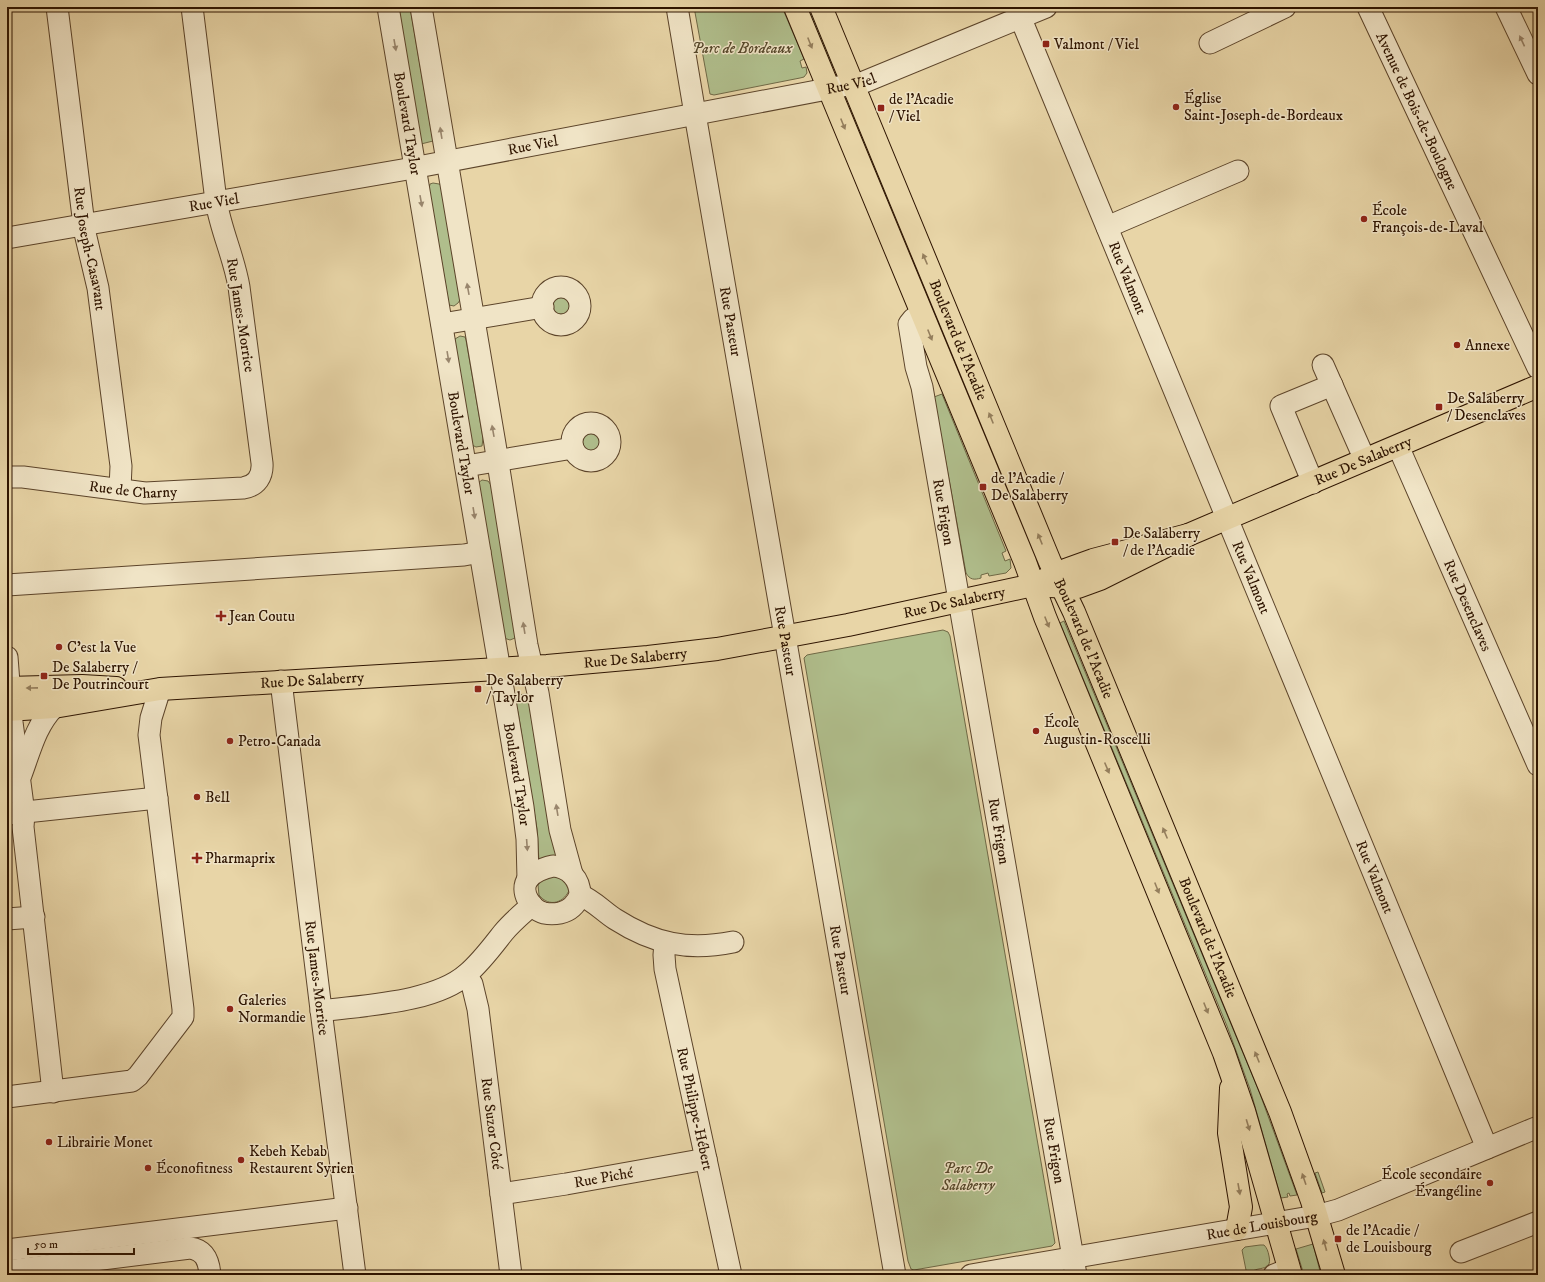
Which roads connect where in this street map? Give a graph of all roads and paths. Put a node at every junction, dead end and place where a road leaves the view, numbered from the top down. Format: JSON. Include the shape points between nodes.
{"nodes":[{"id":1,"x":57,"y":7,"type":"edge"},
{"id":2,"x":192,"y":7,"type":"edge"},
{"id":3,"x":388,"y":7,"type":"edge"},
{"id":4,"x":421,"y":7,"type":"edge"},
{"id":5,"x":677,"y":7,"type":"edge"},
{"id":6,"x":795,"y":7,"type":"edge"},
{"id":7,"x":821,"y":7,"type":"edge"},
{"id":8,"x":1046,"y":7,"type":"edge"},
{"id":9,"x":1285,"y":7,"type":"edge"},
{"id":10,"x":1368,"y":7,"type":"edge"},
{"id":11,"x":1506,"y":7,"type":"edge"},
{"id":12,"x":1018,"y":13,"type":"edge"},
{"id":13,"x":1210,"y":43,"type":"dead end"},
{"id":14,"x":1538,"y":74,"type":"edge"},
{"id":15,"x":853,"y":84,"type":"junction"},
{"id":16,"x":829,"y":88,"type":"junction"},
{"id":17,"x":695,"y":114,"type":"junction"},
{"id":18,"x":446,"y":162,"type":"junction"},
{"id":19,"x":415,"y":168,"type":"junction"},
{"id":20,"x":1238,"y":171,"type":"dead end"},
{"id":21,"x":216,"y":201,"type":"junction"},
{"id":22,"x":84,"y":224,"type":"junction"},
{"id":23,"x":1106,"y":227,"type":"junction"},
{"id":24,"x":7,"y":238,"type":"edge"},
{"id":25,"x":543,"y":307,"type":"dead end"},
{"id":26,"x":922,"y":314,"type":"junction"},
{"id":27,"x":473,"y":319,"type":"junction"},
{"id":28,"x":442,"y":324,"type":"junction"},
{"id":29,"x":1533,"y":343,"type":"edge"},
{"id":30,"x":968,"y":363,"type":"junction"},
{"id":31,"x":1323,"y":365,"type":"dead end"},
{"id":32,"x":1538,"y":368,"type":"edge"},
{"id":33,"x":946,"y":372,"type":"junction"},
{"id":34,"x":1538,"y":386,"type":"edge"},
{"id":35,"x":922,"y":387,"type":"junction"},
{"id":36,"x":1327,"y":387,"type":"junction"},
{"id":37,"x":1398,"y":446,"type":"junction"},
{"id":38,"x":573,"y":448,"type":"dead end"},
{"id":39,"x":498,"y":461,"type":"junction"},
{"id":40,"x":1360,"y":463,"type":"junction"},
{"id":41,"x":466,"y":466,"type":"junction"},
{"id":42,"x":7,"y":477,"type":"edge"},
{"id":43,"x":258,"y":481,"type":"joint"},
{"id":44,"x":1313,"y":483,"type":"junction"},
{"id":45,"x":120,"y":489,"type":"junction"},
{"id":46,"x":1227,"y":519,"type":"junction"},
{"id":47,"x":480,"y":552,"type":"junction"},
{"id":48,"x":1058,"y":580,"type":"junction"},
{"id":49,"x":7,"y":585,"type":"edge"},
{"id":50,"x":1033,"y":585,"type":"junction"},
{"id":51,"x":960,"y":602,"type":"junction"},
{"id":52,"x":786,"y":638,"type":"junction"},
{"id":53,"x":7,"y":657,"type":"edge"},
{"id":54,"x":532,"y":667,"type":"junction"},
{"id":55,"x":500,"y":668,"type":"junction"},
{"id":56,"x":281,"y":681,"type":"junction"},
{"id":57,"x":8,"y":688,"type":"edge"},
{"id":58,"x":160,"y":689,"type":"junction"},
{"id":59,"x":54,"y":707,"type":"junction"},
{"id":60,"x":9,"y":710,"type":"edge"},
{"id":61,"x":1538,"y":765,"type":"edge"},
{"id":62,"x":19,"y":779,"type":"junction"},
{"id":63,"x":157,"y":798,"type":"junction"},
{"id":64,"x":15,"y":814,"type":"edge"},
{"id":65,"x":572,"y":874,"type":"junction"},
{"id":66,"x":528,"y":879,"type":"junction"},
{"id":67,"x":580,"y":895,"type":"junction"},
{"id":68,"x":532,"y":905,"type":"junction"},
{"id":69,"x":34,"y":917,"type":"junction"},
{"id":70,"x":7,"y":920,"type":"edge"},
{"id":71,"x":733,"y":942,"type":"dead end"},
{"id":72,"x":665,"y":943,"type":"junction"},
{"id":73,"x":466,"y":975,"type":"junction"},
{"id":74,"x":321,"y":1010,"type":"junction"},
{"id":75,"x":1232,"y":1075,"type":"junction"},
{"id":76,"x":53,"y":1092,"type":"junction"},
{"id":77,"x":7,"y":1097,"type":"edge"},
{"id":78,"x":1538,"y":1127,"type":"edge"},
{"id":79,"x":1487,"y":1148,"type":"junction"},
{"id":80,"x":706,"y":1159,"type":"junction"},
{"id":81,"x":501,"y":1194,"type":"junction"},
{"id":82,"x":347,"y":1208,"type":"junction"},
{"id":83,"x":1316,"y":1216,"type":"junction"},
{"id":84,"x":1538,"y":1222,"type":"edge"},
{"id":85,"x":1276,"y":1223,"type":"junction"},
{"id":86,"x":1237,"y":1229,"type":"junction"},
{"id":87,"x":7,"y":1250,"type":"edge"},
{"id":88,"x":1461,"y":1252,"type":"dead end"},
{"id":89,"x":1074,"y":1266,"type":"edge"},
{"id":90,"x":7,"y":1271,"type":"edge"},
{"id":91,"x":1285,"y":1273,"type":"edge"},
{"id":92,"x":210,"y":1275,"type":"edge"},
{"id":93,"x":355,"y":1275,"type":"edge"},
{"id":94,"x":511,"y":1275,"type":"edge"},
{"id":95,"x":731,"y":1275,"type":"edge"},
{"id":96,"x":895,"y":1275,"type":"edge"},
{"id":97,"x":971,"y":1275,"type":"edge"},
{"id":98,"x":1334,"y":1275,"type":"edge"}],
"edges":[{"from":1,"to":22,"type":"street","name":"Rue Joseph-Casavant"},
{"from":2,"to":21,"type":"street","name":"Rue James-Morrice"},
{"from":3,"to":19,"type":"street","name":"Boulevard Taylor","one_way":true},
{"from":18,"to":4,"type":"street","name":"Boulevard Taylor","one_way":true},
{"from":5,"to":17,"type":"street","name":"Rue Pasteur"},
{"from":6,"to":16,"type":"main road","name":"Boulevard de l'Acadie","one_way":true},
{"from":7,"to":15,"type":"main road","name":"Boulevard de l'Acadie"},
{"from":8,"to":12,"type":"street","name":"Rue Viel"},
{"from":9,"to":13,"type":"street"},
{"from":10,"to":29,"type":"street","name":"Avenue de Bois-de-Boulogne"},
{"from":14,"to":11,"type":"street","one_way":true},
{"from":12,"to":15,"type":"street","name":"Rue Viel","via":[[870,80]]},
{"from":12,"to":23,"type":"street","name":"Rue Valmont"},
{"from":15,"to":16,"type":"street","name":"Rue Viel"},
{"from":30,"to":15,"type":"main road","name":"Boulevard de l'Acadie","one_way":true},
{"from":16,"to":17,"type":"street","name":"Rue Viel"},
{"from":16,"to":26,"type":"main road","name":"Boulevard de l'Acadie","one_way":true},
{"from":17,"to":18,"type":"street","name":"Rue Viel"},
{"from":17,"to":52,"type":"street","name":"Rue Pasteur"},
{"from":18,"to":19,"type":"street","name":"Rue Viel"},
{"from":27,"to":18,"type":"street","name":"Boulevard Taylor","one_way":true},
{"from":19,"to":21,"type":"street","name":"Rue Viel"},
{"from":19,"to":28,"type":"street","name":"Boulevard Taylor","one_way":true},
{"from":20,"to":23,"type":"street"},
{"from":21,"to":22,"type":"street","name":"Rue Viel"},
{"from":21,"to":43,"type":"street","name":"Rue James-Morrice","via":[[240,287],[262,463],[262,473]]},
{"from":22,"to":24,"type":"street","name":"Rue Viel"},
{"from":22,"to":45,"type":"street","name":"Rue Joseph-Casavant","via":[[100,302],[121,466]]},
{"from":23,"to":46,"type":"street","name":"Rue Valmont"},
{"from":25,"to":27,"type":"street"},
{"from":26,"to":33,"type":"main road","name":"Boulevard de l'Acadie","one_way":true},
{"from":26,"to":35,"type":"street","name":"Rue Frigon","via":[[911,320],[909,325]]},
{"from":27,"to":28,"type":"street"},
{"from":39,"to":27,"type":"street","name":"Boulevard Taylor","one_way":true},
{"from":28,"to":41,"type":"street","name":"Boulevard Taylor","one_way":true},
{"from":29,"to":32,"type":"street","name":"Avenue de Bois-de-Boulogne"},
{"from":30,"to":33,"type":"street"},
{"from":48,"to":30,"type":"main road","name":"Boulevard de l'Acadie","one_way":true},
{"from":31,"to":36,"type":"street"},
{"from":33,"to":35,"type":"street","via":[[929,380]]},
{"from":33,"to":50,"type":"main road","name":"Boulevard de l'Acadie"},
{"from":34,"to":37,"type":"main road","name":"Rue De Salaberry"},
{"from":35,"to":51,"type":"street","name":"Rue Frigon"},
{"from":36,"to":40,"type":"street"},
{"from":36,"to":44,"type":"street","via":[[1280,406]]},
{"from":37,"to":40,"type":"main road","name":"Rue De Salaberry"},
{"from":37,"to":61,"type":"street","name":"Rue Desenclaves"},
{"from":38,"to":39,"type":"street"},
{"from":39,"to":41,"type":"street"},
{"from":54,"to":39,"type":"street","name":"Boulevard Taylor","one_way":true},
{"from":40,"to":44,"type":"main road","name":"Rue De Salaberry"},
{"from":41,"to":47,"type":"street","name":"Boulevard Taylor","one_way":true},
{"from":42,"to":45,"type":"street","name":"Rue de Charny"},
{"from":43,"to":45,"type":"street","name":"Rue de Charny","via":[[243,488],[154,493]]},
{"from":44,"to":46,"type":"main road","name":"Rue De Salaberry"},
{"from":46,"to":48,"type":"main road","name":"Rue De Salaberry","via":[[1078,587]]},
{"from":46,"to":79,"type":"street","name":"Rue Valmont"},
{"from":47,"to":49,"type":"street"},
{"from":47,"to":55,"type":"street","name":"Boulevard Taylor"},
{"from":48,"to":50,"type":"main road","name":"Rue De Salaberry"},
{"from":83,"to":48,"type":"main road","name":"Boulevard de l'Acadie","one_way":true,"via":[[1270,1088],[1074,612]]},
{"from":50,"to":51,"type":"main road","name":"Rue De Salaberry"},
{"from":50,"to":75,"type":"main road","name":"Boulevard de l'Acadie","one_way":true},
{"from":51,"to":52,"type":"main road","name":"Rue De Salaberry"},
{"from":51,"to":89,"type":"street","name":"Rue Frigon"},
{"from":52,"to":54,"type":"main road","name":"Rue De Salaberry","via":[[678,654]]},
{"from":52,"to":96,"type":"street","name":"Rue Pasteur"},
{"from":53,"to":57,"type":"street"},
{"from":54,"to":55,"type":"main road","name":"Rue De Salaberry"},
{"from":65,"to":54,"type":"street","name":"Boulevard Taylor","one_way":true,"via":[[560,830]]},
{"from":55,"to":56,"type":"main road","name":"Rue De Salaberry"},
{"from":55,"to":66,"type":"street","name":"Boulevard Taylor","one_way":true,"via":[[526,828]]},
{"from":56,"to":58,"type":"main road","name":"Rue De Salaberry"},
{"from":56,"to":74,"type":"street","name":"Rue James-Morrice"},
{"from":58,"to":57,"type":"main road","name":"Rue De Salaberry","one_way":true,"via":[[82,686]]},
{"from":57,"to":60,"type":"street"},
{"from":58,"to":59,"type":"main road","name":"Rue De Salaberry"},
{"from":58,"to":63,"type":"street","via":[[151,718],[149,735]]},
{"from":59,"to":60,"type":"main road","name":"Rue De Salaberry"},
{"from":59,"to":62,"type":"street","via":[[39,728]]},
{"from":60,"to":62,"type":"street"},
{"from":62,"to":64,"type":"street"},
{"from":63,"to":64,"type":"street"},
{"from":63,"to":76,"type":"street","via":[[183,1017],[138,1076],[132,1080]]},
{"from":64,"to":69,"type":"street","via":[[23,827]]},
{"from":65,"to":66,"type":"street","via":[[561,867],[553,866],[540,870]]},
{"from":65,"to":67,"type":"street","via":[[578,883]]},
{"from":66,"to":68,"type":"street","via":[[526,893]]},
{"from":67,"to":68,"type":"street","via":[[573,906],[565,912],[545,913]]},
{"from":67,"to":72,"type":"street","via":[[636,932]]},
{"from":68,"to":73,"type":"street"},
{"from":69,"to":70,"type":"street"},
{"from":69,"to":76,"type":"street"},
{"from":71,"to":72,"type":"street","via":[[690,946]]},
{"from":72,"to":80,"type":"street","name":"Rue Philippe-Hébert","via":[[665,970]]},
{"from":73,"to":74,"type":"street","via":[[444,988],[411,998]]},
{"from":73,"to":81,"type":"street","name":"Rue Suzor Côté","via":[[472,984],[478,1009]]},
{"from":74,"to":82,"type":"street","name":"Rue James-Morrice"},
{"from":75,"to":85,"type":"main road","name":"Boulevard de l'Acadie","one_way":true},
{"from":75,"to":86,"type":"main road","one_way":true,"via":[[1229,1133],[1241,1207]]},
{"from":76,"to":77,"type":"street"},
{"from":78,"to":79,"type":"street","name":"Rue de Louisbourg"},
{"from":79,"to":83,"type":"street","name":"Rue de Louisbourg","via":[[1338,1210]]},
{"from":80,"to":81,"type":"street","name":"Rue Piché"},
{"from":80,"to":95,"type":"street","name":"Rue Philippe-Hébert"},
{"from":81,"to":94,"type":"street","name":"Rue Suzor Côté"},
{"from":82,"to":87,"type":"street"},
{"from":82,"to":93,"type":"street","name":"Rue James-Morrice"},
{"from":83,"to":85,"type":"street","name":"Rue de Louisbourg"},
{"from":98,"to":83,"type":"main road","name":"Boulevard de l'Acadie","one_way":true},
{"from":84,"to":88,"type":"street"},
{"from":85,"to":86,"type":"street","name":"Rue de Louisbourg"},
{"from":85,"to":91,"type":"main road","name":"Boulevard de l'Acadie"},
{"from":86,"to":89,"type":"street","name":"Rue de Louisbourg"},
{"from":89,"to":97,"type":"street","name":"Rue de Louisbourg"},
{"from":90,"to":92,"type":"street","via":[[190,1248],[204,1255]]}]}
